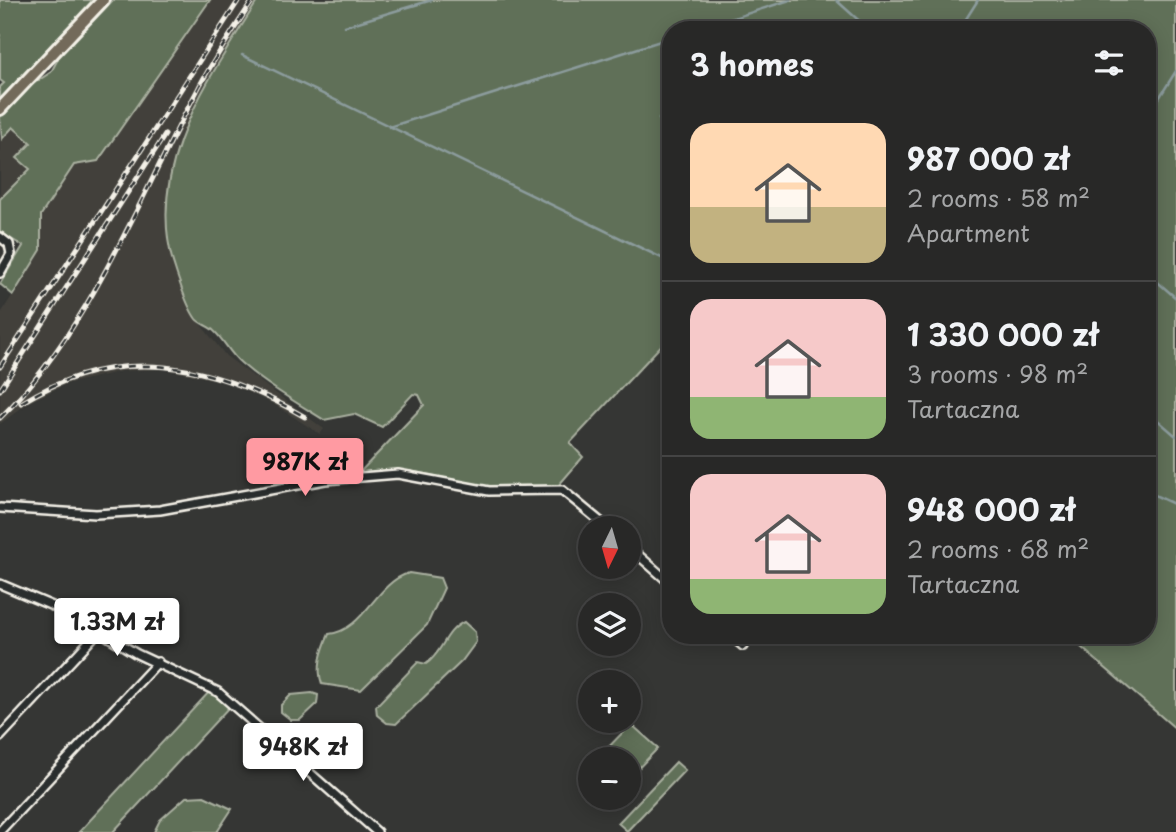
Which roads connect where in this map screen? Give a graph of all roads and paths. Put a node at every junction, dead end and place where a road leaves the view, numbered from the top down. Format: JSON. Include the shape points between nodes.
{"nodes":[{"id":1,"x":103,"y":0,"type":"edge"},
{"id":2,"x":0,"y":109,"type":"edge"},
{"id":3,"x":0,"y":237,"type":"edge"},
{"id":4,"x":0,"y":273,"type":"edge"},
{"id":5,"x":0,"y":508,"type":"edge"},
{"id":6,"x":593,"y":516,"type":"edge"},
{"id":7,"x":641,"y":558,"type":"edge"},
{"id":8,"x":662,"y":576,"type":"edge"},
{"id":9,"x":0,"y":584,"type":"edge"},
{"id":10,"x":99,"y":631,"type":"junction"},
{"id":11,"x":741,"y":644,"type":"edge"},
{"id":12,"x":743,"y":646,"type":"dead end"},
{"id":13,"x":158,"y":662,"type":"junction"},
{"id":14,"x":0,"y":737,"type":"edge"},
{"id":15,"x":0,"y":831,"type":"edge"},
{"id":16,"x":377,"y":832,"type":"edge"}],
"edges":[{"from":1,"to":2,"type":"main road"},
{"from":3,"to":4,"type":"street","via":[[9,244],[11,254]]},
{"from":5,"to":6,"type":"street","via":[[96,514],[160,510],[326,480],[409,475],[493,492],[562,490]]},
{"from":7,"to":8,"type":"street"},
{"from":9,"to":10,"type":"street"},
{"from":10,"to":13,"type":"street"},
{"from":10,"to":14,"type":"street"},
{"from":11,"to":12,"type":"street"},
{"from":13,"to":15,"type":"street"},
{"from":13,"to":16,"type":"street","via":[[224,696]]}]}
